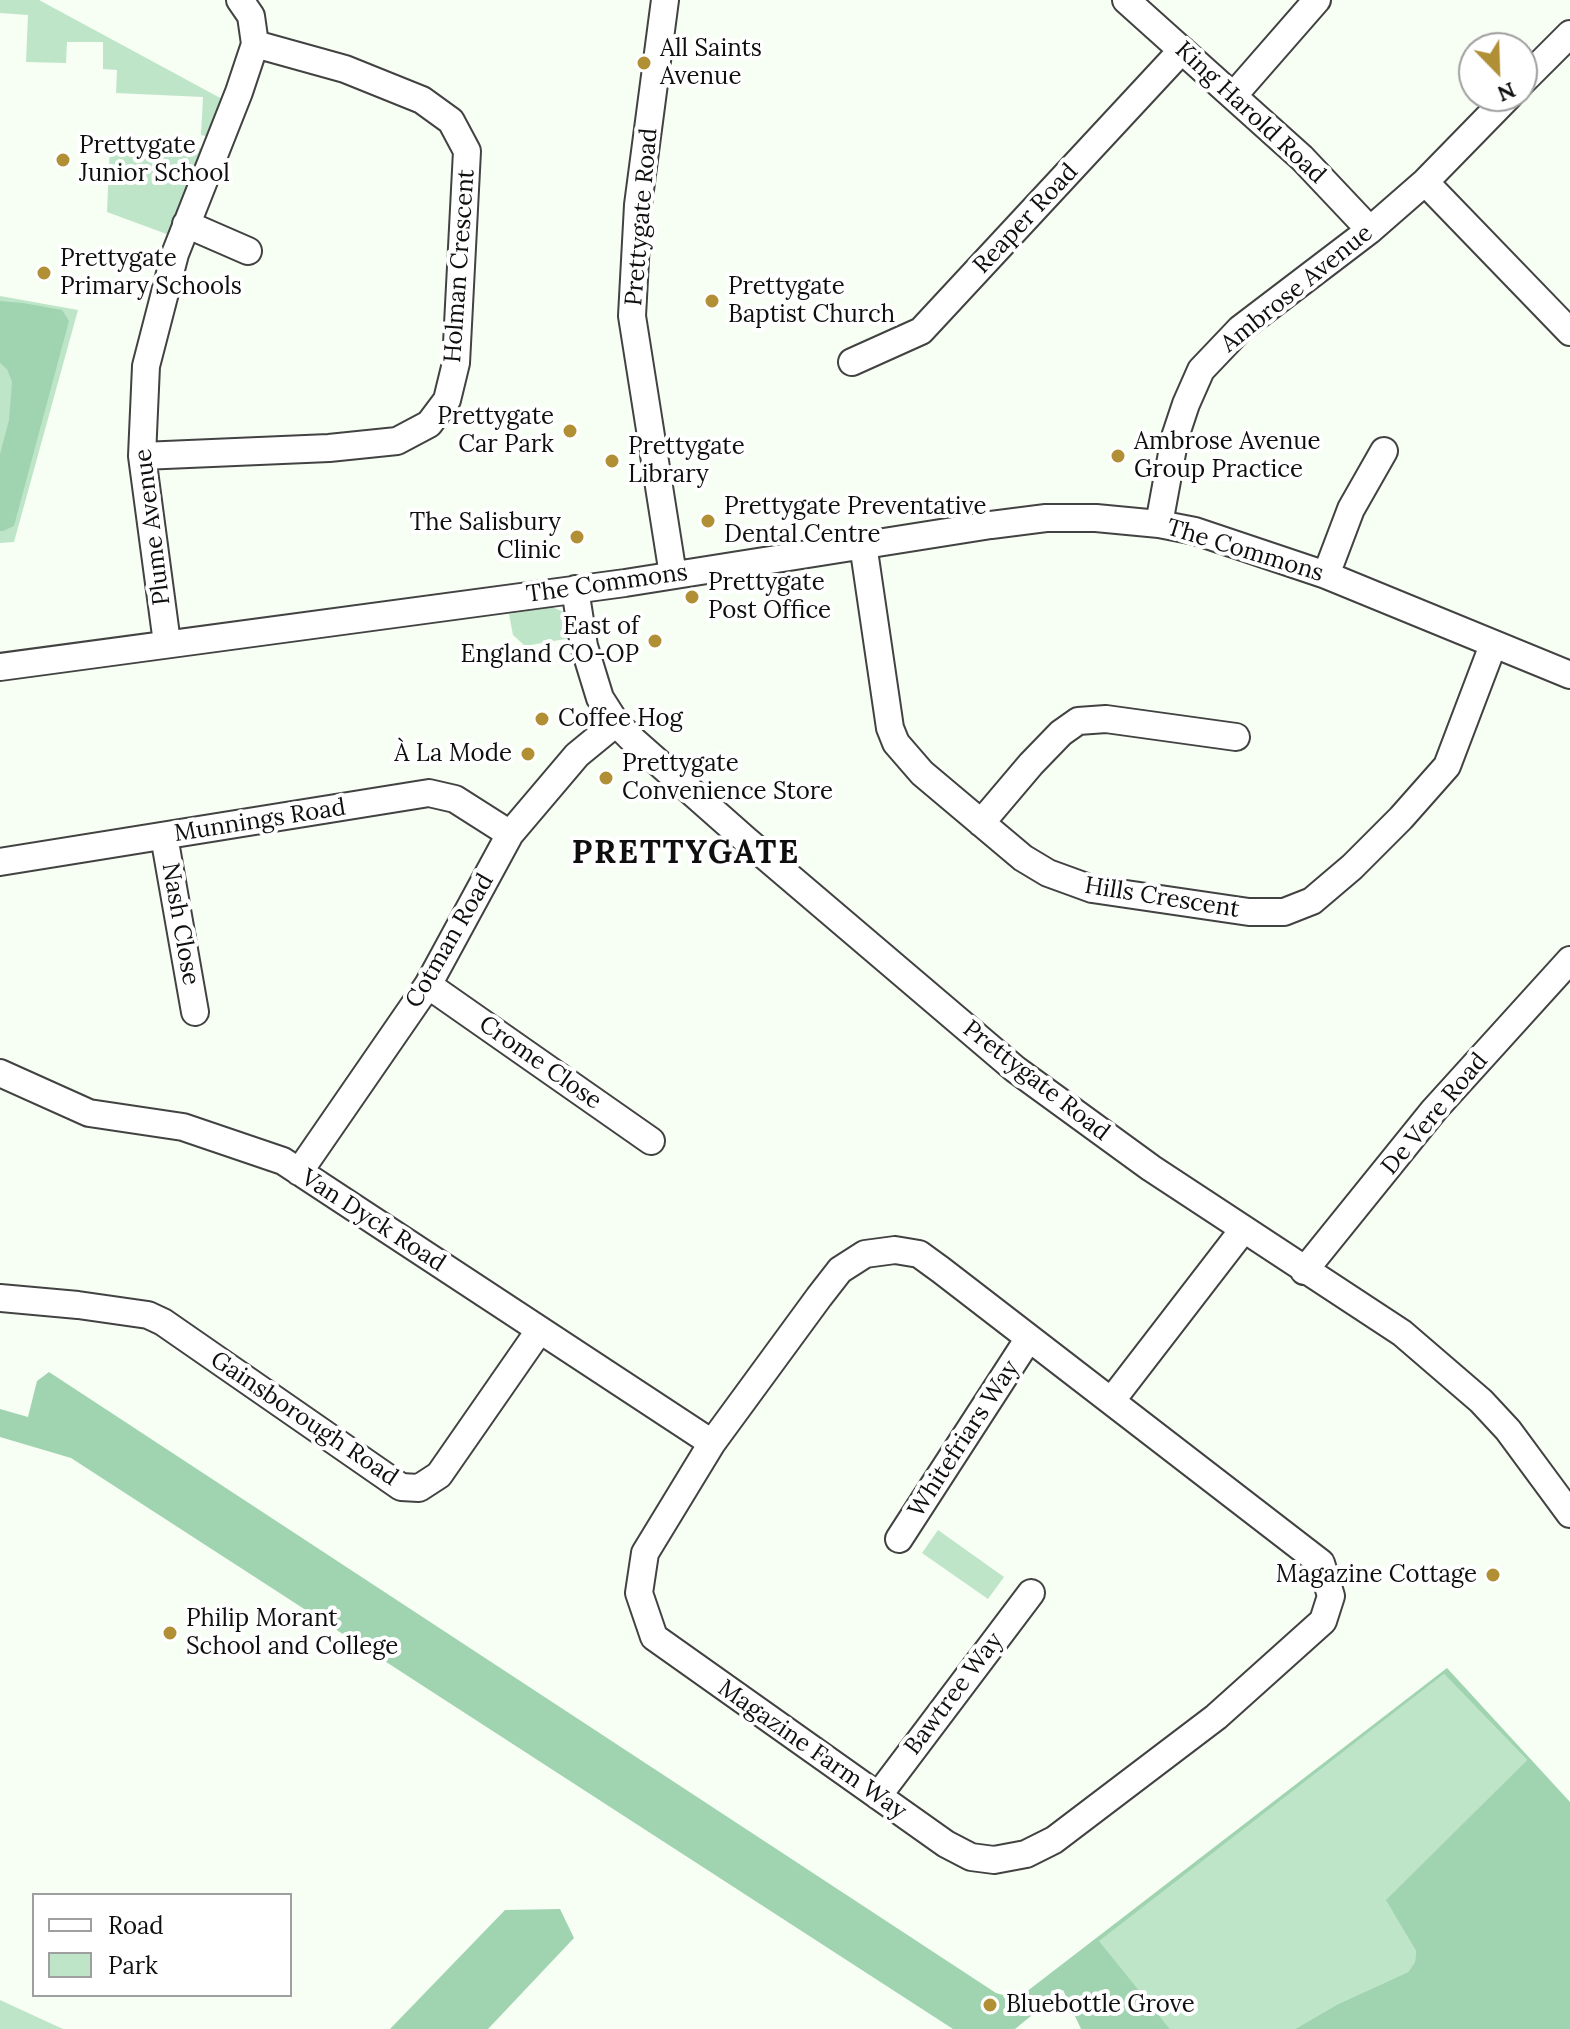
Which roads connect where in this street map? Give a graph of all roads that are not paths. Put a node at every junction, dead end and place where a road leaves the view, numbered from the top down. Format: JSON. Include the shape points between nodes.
{"nodes":[{"id":1,"x":240,"y":0,"type":"edge"},
{"id":2,"x":665,"y":0,"type":"edge"},
{"id":3,"x":1126,"y":0,"type":"edge"},
{"id":4,"x":1317,"y":0,"type":"edge"},
{"id":5,"x":1570,"y":34,"type":"edge"},
{"id":6,"x":255,"y":44,"type":"junction"},
{"id":7,"x":1182,"y":50,"type":"junction"},
{"id":8,"x":1538,"y":66,"type":"edge"},
{"id":9,"x":1234,"y":95,"type":"junction"},
{"id":10,"x":1493,"y":112,"type":"edge"},
{"id":11,"x":1425,"y":182,"type":"junction"},
{"id":12,"x":186,"y":224,"type":"junction"},
{"id":13,"x":1370,"y":230,"type":"junction"},
{"id":14,"x":248,"y":251,"type":"dead end"},
{"id":15,"x":1570,"y":332,"type":"edge"},
{"id":16,"x":852,"y":362,"type":"dead end"},
{"id":17,"x":1384,"y":451,"type":"dead end"},
{"id":18,"x":142,"y":456,"type":"junction"},
{"id":19,"x":1159,"y":524,"type":"junction"},
{"id":20,"x":863,"y":544,"type":"junction"},
{"id":21,"x":673,"y":575,"type":"junction"},
{"id":22,"x":1326,"y":575,"type":"junction"},
{"id":23,"x":575,"y":589,"type":"junction"},
{"id":24,"x":167,"y":643,"type":"junction"},
{"id":25,"x":1493,"y":645,"type":"junction"},
{"id":26,"x":0,"y":667,"type":"edge"},
{"id":27,"x":1570,"y":675,"type":"edge"},
{"id":28,"x":616,"y":723,"type":"junction"},
{"id":29,"x":1236,"y":737,"type":"dead end"},
{"id":30,"x":981,"y":823,"type":"junction"},
{"id":31,"x":510,"y":834,"type":"junction"},
{"id":32,"x":164,"y":836,"type":"junction"},
{"id":33,"x":0,"y":862,"type":"edge"},
{"id":34,"x":1570,"y":960,"type":"edge"},
{"id":35,"x":428,"y":985,"type":"junction"},
{"id":36,"x":195,"y":1012,"type":"dead end"},
{"id":37,"x":0,"y":1073,"type":"edge"},
{"id":38,"x":651,"y":1141,"type":"dead end"},
{"id":39,"x":299,"y":1172,"type":"junction"},
{"id":40,"x":1243,"y":1230,"type":"junction"},
{"id":41,"x":1304,"y":1271,"type":"junction"},
{"id":42,"x":0,"y":1298,"type":"edge"},
{"id":43,"x":539,"y":1331,"type":"junction"},
{"id":44,"x":1029,"y":1338,"type":"junction"},
{"id":45,"x":1112,"y":1400,"type":"junction"},
{"id":46,"x":712,"y":1443,"type":"junction"},
{"id":47,"x":1570,"y":1514,"type":"edge"},
{"id":48,"x":899,"y":1539,"type":"dead end"},
{"id":49,"x":1031,"y":1593,"type":"dead end"},
{"id":50,"x":878,"y":1796,"type":"junction"}],
"edges":[{"from":1,"to":6,"type":"street","via":[[251,16]]},
{"from":2,"to":21,"type":"street","name":"Prettygate Road","via":[[638,205],[632,316]]},
{"from":3,"to":7,"type":"street","name":"King Harold Road"},
{"from":4,"to":9,"type":"street"},
{"from":5,"to":8,"type":"street"},
{"from":6,"to":12,"type":"street","name":"Plume Avenue"},
{"from":6,"to":18,"type":"street","name":"Holman Crescent","via":[[345,69],[422,100],[451,121],[462,141],[467,151],[464,245],[456,363],[447,400],[429,424],[397,441]]},
{"from":7,"to":9,"type":"street","name":"King Harold Road"},
{"from":7,"to":16,"type":"street","name":"Reaper Road","via":[[921,331]]},
{"from":9,"to":13,"type":"street","name":"King Harold Road"},
{"from":10,"to":11,"type":"street","name":"Ambrose Avenue"},
{"from":11,"to":13,"type":"street","name":"Ambrose Avenue"},
{"from":11,"to":15,"type":"street"},
{"from":12,"to":14,"type":"street"},
{"from":12,"to":18,"type":"street","name":"Plume Avenue","via":[[146,366]]},
{"from":13,"to":19,"type":"street","name":"Ambrose Avenue","via":[[1240,329],[1201,370],[1176,433]]},
{"from":17,"to":22,"type":"street","via":[[1351,509]]},
{"from":18,"to":24,"type":"street","name":"Plume Avenue"},
{"from":19,"to":20,"type":"street","name":"The Commons","via":[[1046,518]]},
{"from":19,"to":22,"type":"street","name":"The Commons"},
{"from":20,"to":21,"type":"street","name":"The Commons"},
{"from":20,"to":30,"type":"street","name":"Hills Crescent","via":[[896,743],[922,773]]},
{"from":21,"to":23,"type":"street","name":"The Commons"},
{"from":22,"to":25,"type":"street","name":"The Commons"},
{"from":23,"to":24,"type":"street","name":"The Commons"},
{"from":23,"to":28,"type":"street","name":"Prettygate Road","via":[[584,646],[600,698]]},
{"from":24,"to":26,"type":"street","name":"The Commons"},
{"from":25,"to":27,"type":"street","name":"The Commons"},
{"from":25,"to":30,"type":"street","name":"Hills Crescent","via":[[1447,766],[1352,867],[1312,901],[1284,912],[1249,912],[1068,882],[1023,858]]},
{"from":28,"to":31,"type":"street","name":"Cotman Road","via":[[577,755]]},
{"from":28,"to":40,"type":"street","name":"Prettygate Road","via":[[1015,1069]]},
{"from":29,"to":30,"type":"street","via":[[1106,719],[1078,721],[1031,764]]},
{"from":31,"to":32,"type":"street","name":"Munnings Road","via":[[455,799],[429,793]]},
{"from":31,"to":35,"type":"street","name":"Cotman Road"},
{"from":32,"to":33,"type":"street","name":"Munnings Road"},
{"from":32,"to":36,"type":"street","name":"Nash Close"},
{"from":34,"to":41,"type":"street","name":"De Vere Road","via":[[1434,1110]]},
{"from":35,"to":38,"type":"street","name":"Crome Close"},
{"from":35,"to":39,"type":"street","name":"Cotman Road"},
{"from":37,"to":39,"type":"street","name":"Van Dyck Road","via":[[89,1113],[183,1127],[283,1161]]},
{"from":39,"to":43,"type":"street","name":"Van Dyck Road"},
{"from":40,"to":41,"type":"street","name":"Prettygate Road"},
{"from":40,"to":45,"type":"street"},
{"from":41,"to":47,"type":"street","name":"Prettygate Road","via":[[1402,1333],[1481,1401]]},
{"from":42,"to":43,"type":"street","name":"Gainsborough Road","via":[[148,1315],[163,1322],[401,1487],[419,1488],[439,1475]]},
{"from":43,"to":46,"type":"street","name":"Van Dyck Road"},
{"from":44,"to":45,"type":"street","name":"Magazine Farm Way"},
{"from":44,"to":46,"type":"street","name":"Magazine Farm Way","via":[[919,1254],[865,1254],[840,1270]]},
{"from":44,"to":48,"type":"street","name":"Whitefriars Way"},
{"from":45,"to":50,"type":"street","name":"Magazine Farm Way","via":[[1321,1563],[1331,1596],[1323,1621],[1216,1717],[1054,1840],[1027,1854],[994,1860],[971,1857]]},
{"from":46,"to":50,"type":"street","name":"Magazine Farm Way","via":[[645,1553],[639,1593],[654,1637]]},
{"from":49,"to":50,"type":"street","name":"Bawtree Way"}]}
